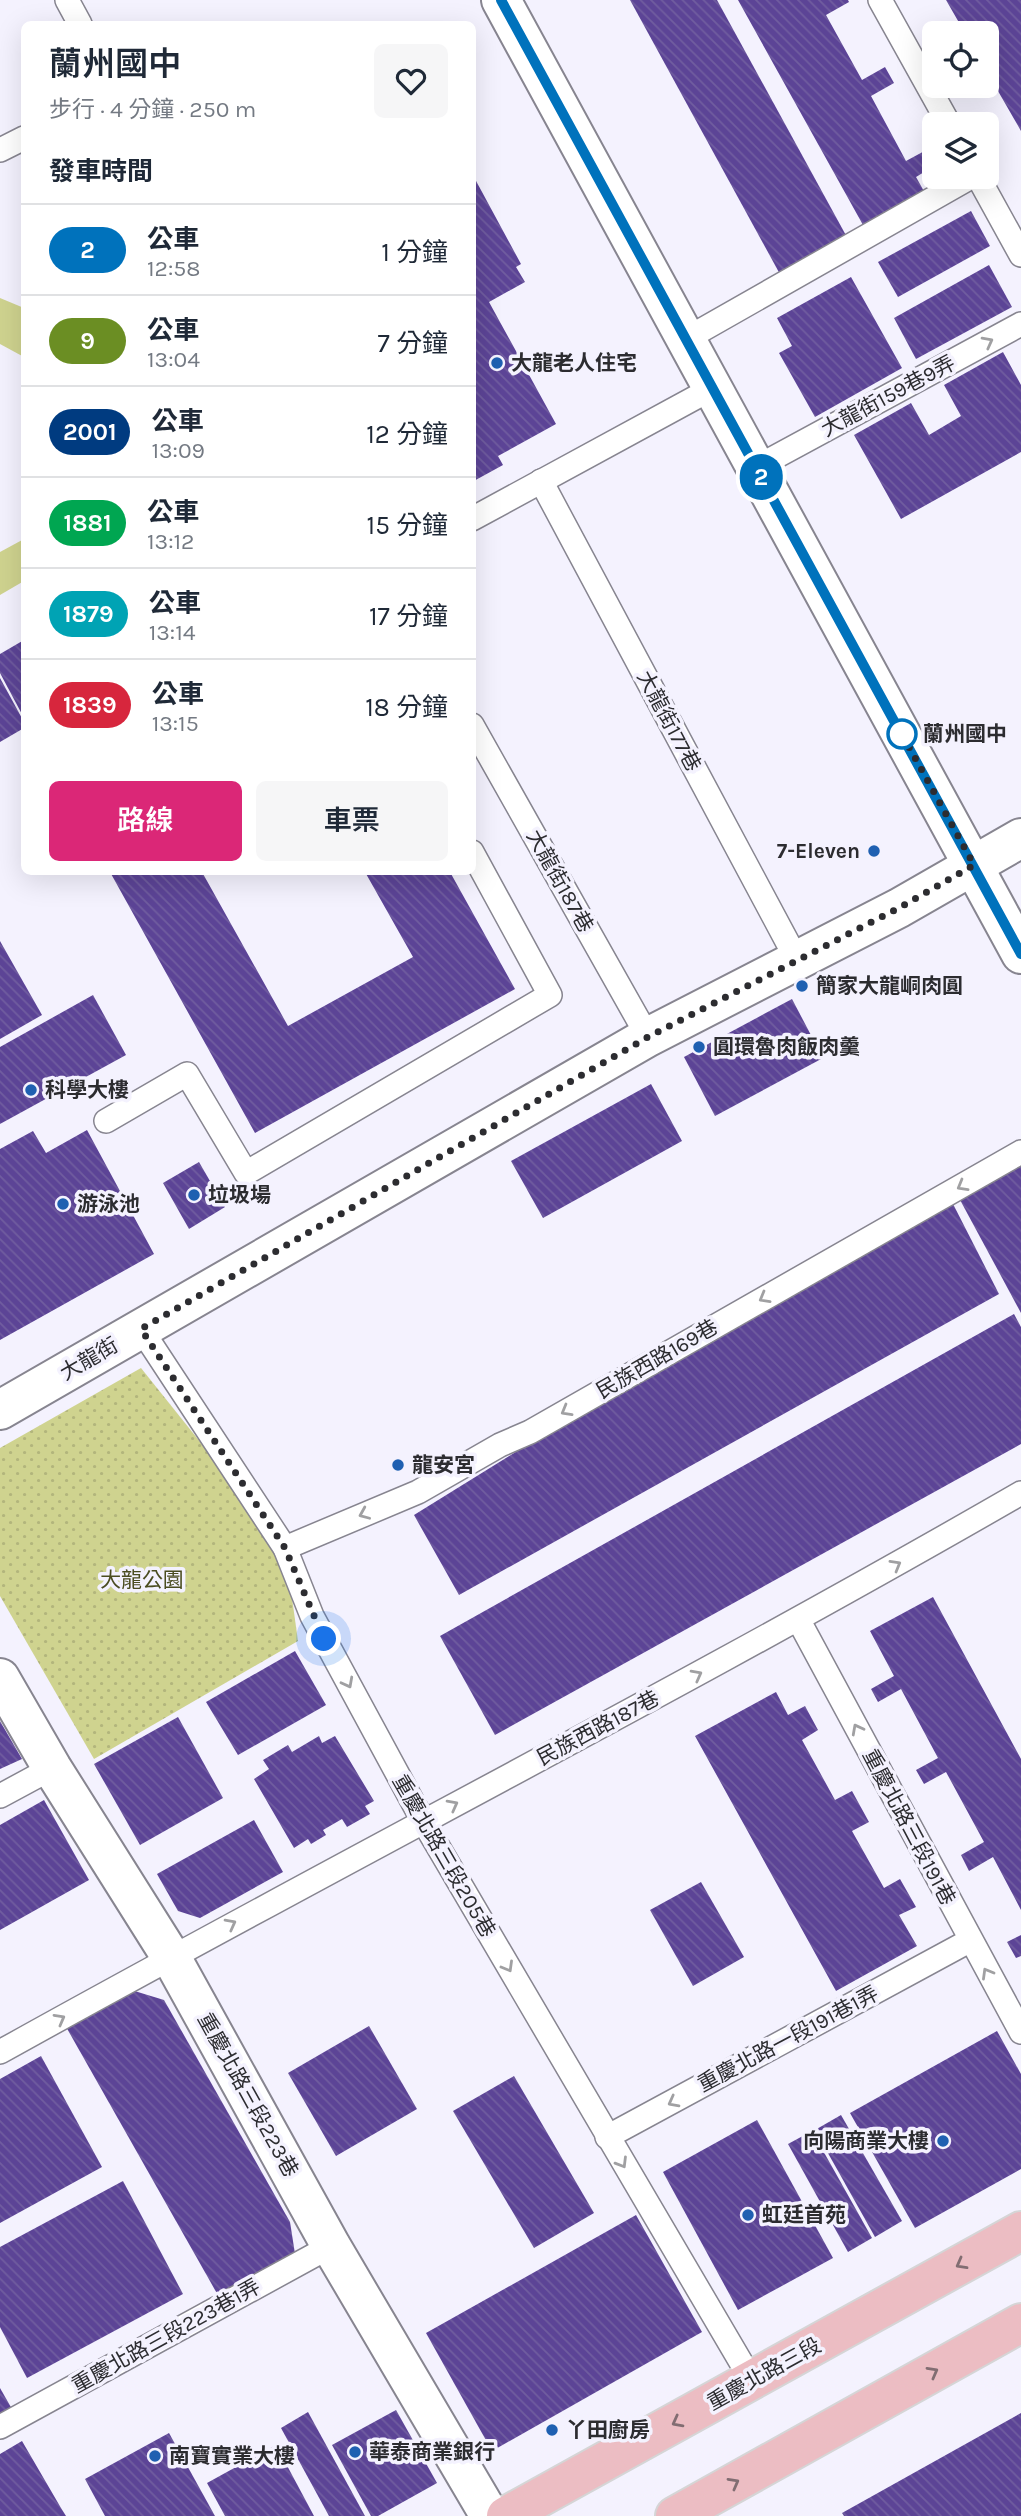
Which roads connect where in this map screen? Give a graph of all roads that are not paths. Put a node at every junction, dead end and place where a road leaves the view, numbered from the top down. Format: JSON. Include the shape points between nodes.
{"nodes":[{"id":1,"x":67,"y":0,"type":"edge"},
{"id":2,"x":502,"y":0,"type":"edge"},
{"id":3,"x":880,"y":0,"type":"edge"},
{"id":4,"x":78,"y":21,"type":"edge"},
{"id":5,"x":941,"y":112,"type":"edge"},
{"id":6,"x":21,"y":140,"type":"edge"},
{"id":7,"x":0,"y":150,"type":"edge"},
{"id":8,"x":950,"y":189,"type":"edge"},
{"id":9,"x":985,"y":189,"type":"edge"},
{"id":10,"x":1021,"y":255,"type":"edge"},
{"id":11,"x":1021,"y":324,"type":"edge"},
{"id":12,"x":686,"y":339,"type":"junction"},
{"id":13,"x":713,"y":387,"type":"junction"},
{"id":14,"x":755,"y":468,"type":"junction"},
{"id":15,"x":541,"y":481,"type":"junction"},
{"id":16,"x":476,"y":517,"type":"edge"},
{"id":17,"x":476,"y":731,"type":"edge"},
{"id":18,"x":1021,"y":838,"type":"edge"},
{"id":19,"x":476,"y":859,"type":"edge"},
{"id":20,"x":974,"y":865,"type":"junction"},
{"id":21,"x":1021,"y":954,"type":"edge"},
{"id":22,"x":797,"y":960,"type":"junction"},
{"id":23,"x":648,"y":1037,"type":"junction"},
{"id":24,"x":106,"y":1121,"type":"dead end"},
{"id":25,"x":1021,"y":1152,"type":"edge"},
{"id":26,"x":141,"y":1329,"type":"junction"},
{"id":27,"x":0,"y":1410,"type":"edge"},
{"id":28,"x":1021,"y":1493,"type":"edge"},
{"id":29,"x":285,"y":1548,"type":"junction"},
{"id":30,"x":799,"y":1620,"type":"junction"},
{"id":31,"x":0,"y":1678,"type":"edge"},
{"id":32,"x":52,"y":1768,"type":"junction"},
{"id":33,"x":0,"y":1796,"type":"edge"},
{"id":34,"x":423,"y":1821,"type":"junction"},
{"id":35,"x":970,"y":1941,"type":"junction"},
{"id":36,"x":171,"y":1957,"type":"junction"},
{"id":37,"x":1021,"y":2032,"type":"edge"},
{"id":38,"x":0,"y":2052,"type":"edge"},
{"id":39,"x":607,"y":2137,"type":"junction"},
{"id":40,"x":1021,"y":2231,"type":"edge"},
{"id":41,"x":331,"y":2246,"type":"junction"},
{"id":42,"x":1021,"y":2323,"type":"edge"},
{"id":43,"x":752,"y":2381,"type":"junction"},
{"id":44,"x":0,"y":2427,"type":"edge"},
{"id":45,"x":490,"y":2516,"type":"edge"},
{"id":46,"x":506,"y":2516,"type":"edge"},
{"id":47,"x":675,"y":2516,"type":"edge"}],
"edges":[{"from":1,"to":4,"type":"lane"},
{"from":2,"to":12,"type":"street"},
{"from":3,"to":5,"type":"lane"},
{"from":6,"to":7,"type":"lane"},
{"from":8,"to":12,"type":"lane"},
{"from":9,"to":10,"type":"lane"},
{"from":14,"to":11,"type":"lane","name":"大龍街159巷9弄","one_way":true},
{"from":12,"to":13,"type":"street"},
{"from":13,"to":14,"type":"street"},
{"from":13,"to":15,"type":"lane"},
{"from":14,"to":20,"type":"street"},
{"from":15,"to":16,"type":"lane"},
{"from":15,"to":22,"type":"lane","name":"大龍街177巷"},
{"from":17,"to":23,"type":"lane","name":"大龍街187巷"},
{"from":18,"to":20,"type":"street","name":"大龍街"},
{"from":19,"to":24,"type":"lane","via":[[550,995],[246,1173],[187,1074]]},
{"from":20,"to":21,"type":"street"},
{"from":20,"to":22,"type":"street","name":"大龍街"},
{"from":22,"to":23,"type":"street","name":"大龍街"},
{"from":23,"to":26,"type":"street","name":"大龍街"},
{"from":25,"to":29,"type":"lane","name":"民族西路169巷","one_way":true,"via":[[530,1432],[418,1492]]},
{"from":26,"to":27,"type":"street","name":"大龍街"},
{"from":26,"to":29,"type":"lane","name":"重慶北路三段205巷"},
{"from":30,"to":28,"type":"lane","name":"民族西路187巷","one_way":true},
{"from":29,"to":34,"type":"lane","name":"重慶北路三段205巷","one_way":true,"via":[[312,1616]]},
{"from":34,"to":30,"type":"lane","name":"民族西路187巷","one_way":true},
{"from":35,"to":30,"type":"lane","name":"重慶北路三段191巷","one_way":true},
{"from":31,"to":32,"type":"street","name":"重慶北路三段223巷"},
{"from":32,"to":33,"type":"lane"},
{"from":32,"to":36,"type":"street","name":"重慶北路三段223巷"},
{"from":36,"to":34,"type":"lane","name":"民族西路187巷","one_way":true},
{"from":34,"to":39,"type":"lane","name":"重慶北路三段205巷","one_way":true},
{"from":37,"to":35,"type":"lane","name":"重慶北路三段191巷","one_way":true},
{"from":35,"to":39,"type":"lane","name":"重慶北路一段191巷1弄","one_way":true},
{"from":38,"to":36,"type":"lane","name":"民族西路187巷","one_way":true},
{"from":36,"to":41,"type":"street","name":"重慶北路三段223巷"},
{"from":39,"to":43,"type":"lane","name":"重慶北路三段205巷","one_way":true},
{"from":40,"to":43,"type":"main road","name":"重慶北路三段","one_way":true},
{"from":41,"to":44,"type":"lane","name":"重慶北路三段223巷1弄"},
{"from":41,"to":45,"type":"street","name":"重慶北路三段223巷"},
{"from":47,"to":42,"type":"main road","one_way":true},
{"from":43,"to":46,"type":"main road","name":"重慶北路三段","one_way":true}]}
